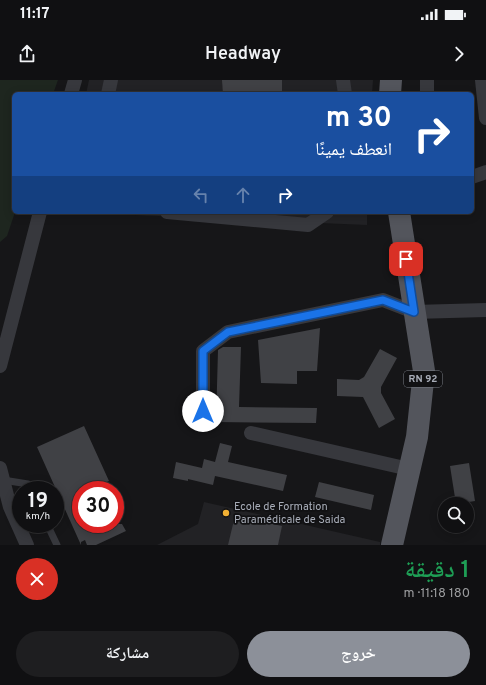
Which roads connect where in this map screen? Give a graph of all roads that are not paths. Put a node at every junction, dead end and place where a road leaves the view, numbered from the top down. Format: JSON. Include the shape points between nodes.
{"nodes":[{"id":1,"x":75,"y":80,"type":"edge"},
{"id":2,"x":111,"y":80,"type":"edge"},
{"id":3,"x":343,"y":80,"type":"edge"},
{"id":4,"x":391,"y":80,"type":"edge"},
{"id":5,"x":427,"y":80,"type":"edge"},
{"id":6,"x":482,"y":80,"type":"edge"},
{"id":7,"x":72,"y":92,"type":"edge"},
{"id":8,"x":108,"y":92,"type":"edge"},
{"id":9,"x":346,"y":92,"type":"edge"},
{"id":10,"x":390,"y":92,"type":"edge"},
{"id":11,"x":427,"y":92,"type":"edge"},
{"id":12,"x":486,"y":118,"type":"edge"},
{"id":13,"x":486,"y":172,"type":"edge"},
{"id":14,"x":474,"y":176,"type":"edge"},
{"id":15,"x":39,"y":214,"type":"edge"},
{"id":16,"x":189,"y":214,"type":"edge"},
{"id":17,"x":324,"y":214,"type":"edge"},
{"id":18,"x":399,"y":214,"type":"edge"},
{"id":19,"x":486,"y":310,"type":"edge"},
{"id":20,"x":414,"y":312,"type":"junction"},
{"id":21,"x":0,"y":366,"type":"edge"},
{"id":22,"x":203,"y":411,"type":"dead end"},
{"id":23,"x":251,"y":434,"type":"dead end"},
{"id":24,"x":409,"y":469,"type":"junction"},
{"id":25,"x":2,"y":474,"type":"edge"},
{"id":26,"x":20,"y":481,"type":"edge"},
{"id":27,"x":5,"y":511,"type":"edge"},
{"id":28,"x":51,"y":533,"type":"edge"},
{"id":29,"x":27,"y":545,"type":"edge"},
{"id":30,"x":57,"y":545,"type":"edge"},
{"id":31,"x":392,"y":545,"type":"edge"}],
"edges":[{"from":1,"to":7,"type":"street"},
{"from":2,"to":8,"type":"street"},
{"from":3,"to":9,"type":"street"},
{"from":4,"to":10,"type":"main road"},
{"from":5,"to":11,"type":"street"},
{"from":6,"to":12,"type":"street"},
{"from":13,"to":14,"type":"street"},
{"from":15,"to":21,"type":"street"},
{"from":16,"to":17,"type":"street","via":[[308,225]]},
{"from":18,"to":20,"type":"main road","number":"RN 92"},
{"from":19,"to":20,"type":"street"},
{"from":20,"to":22,"type":"street","via":[[383,300],[228,332],[203,351]]},
{"from":20,"to":24,"type":"main road","number":"RN 92","via":[[424,371],[417,437]]},
{"from":23,"to":24,"type":"street"},
{"from":24,"to":31,"type":"main road","number":"RN 92"},
{"from":25,"to":26,"type":"lane"},
{"from":25,"to":27,"type":"street"},
{"from":27,"to":29,"type":"street"},
{"from":28,"to":30,"type":"lane"}]}
